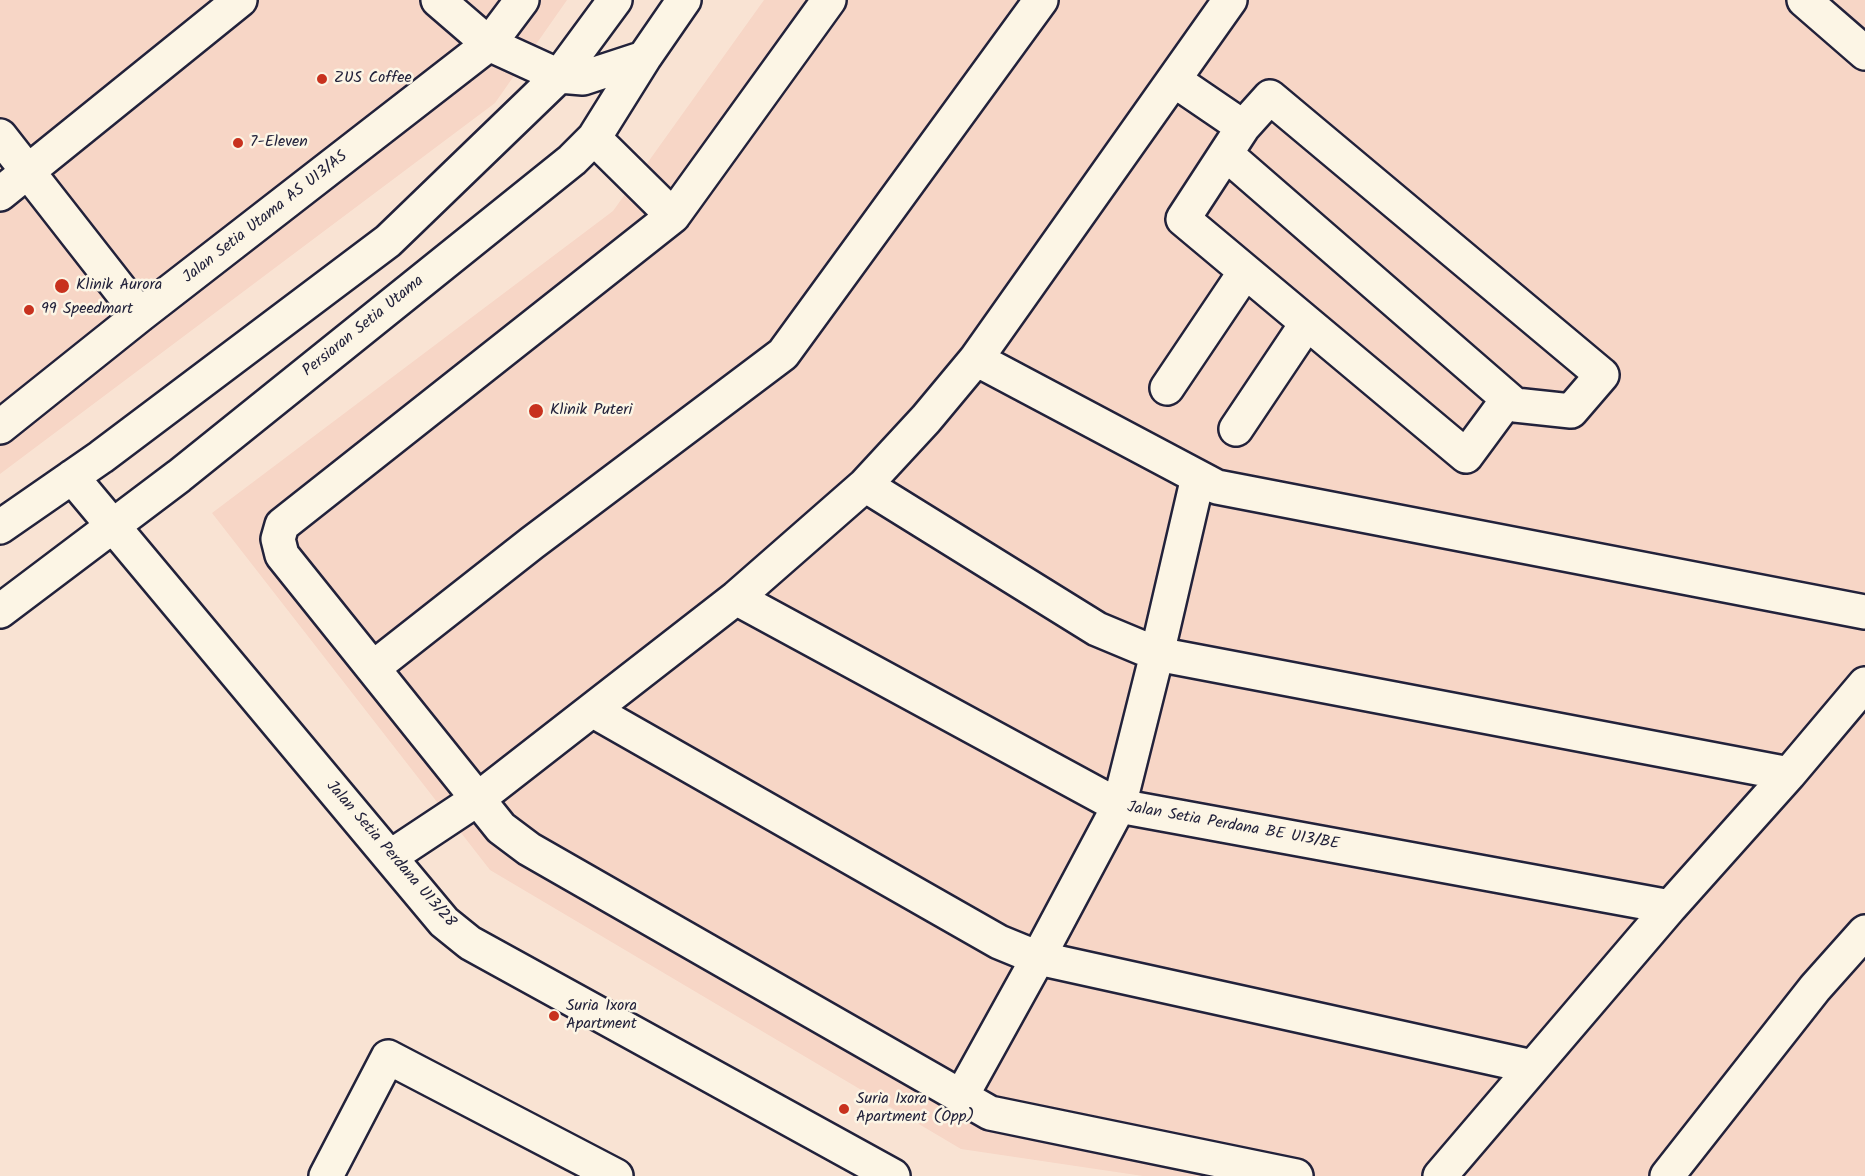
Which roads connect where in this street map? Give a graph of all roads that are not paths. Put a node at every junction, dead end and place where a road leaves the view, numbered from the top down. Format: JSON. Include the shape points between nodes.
{"nodes":[{"id":1,"x":240,"y":0,"type":"edge"},
{"id":2,"x":438,"y":0,"type":"edge"},
{"id":3,"x":522,"y":0,"type":"edge"},
{"id":4,"x":615,"y":0,"type":"edge"},
{"id":5,"x":684,"y":0,"type":"edge"},
{"id":6,"x":829,"y":0,"type":"edge"},
{"id":7,"x":1041,"y":0,"type":"edge"},
{"id":8,"x":1230,"y":0,"type":"edge"},
{"id":9,"x":1804,"y":0,"type":"edge"},
{"id":10,"x":489,"y":44,"type":"junction"},
{"id":11,"x":1865,"y":53,"type":"edge"},
{"id":12,"x":645,"y":58,"type":"junction"},
{"id":13,"x":559,"y":76,"type":"junction"},
{"id":14,"x":1174,"y":80,"type":"junction"},
{"id":15,"x":1243,"y":127,"type":"junction"},
{"id":16,"x":0,"y":136,"type":"edge"},
{"id":17,"x":594,"y":138,"type":"junction"},
{"id":18,"x":1226,"y":154,"type":"junction"},
{"id":19,"x":29,"y":172,"type":"junction"},
{"id":20,"x":0,"y":194,"type":"edge"},
{"id":21,"x":673,"y":216,"type":"junction"},
{"id":22,"x":1245,"y":272,"type":"junction"},
{"id":23,"x":140,"y":315,"type":"junction"},
{"id":24,"x":1307,"y":323,"type":"junction"},
{"id":25,"x":976,"y":359,"type":"junction"},
{"id":26,"x":1167,"y":388,"type":"dead end"},
{"id":27,"x":1508,"y":399,"type":"junction"},
{"id":28,"x":0,"y":427,"type":"edge"},
{"id":29,"x":1236,"y":429,"type":"dead end"},
{"id":30,"x":72,"y":477,"type":"junction"},
{"id":31,"x":1198,"y":477,"type":"junction"},
{"id":32,"x":865,"y":485,"type":"junction"},
{"id":33,"x":114,"y":526,"type":"junction"},
{"id":34,"x":0,"y":527,"type":"edge"},
{"id":35,"x":736,"y":598,"type":"junction"},
{"id":36,"x":0,"y":611,"type":"edge"},
{"id":37,"x":1865,"y":612,"type":"edge"},
{"id":38,"x":1157,"y":654,"type":"junction"},
{"id":39,"x":373,"y":668,"type":"junction"},
{"id":40,"x":1865,"y":684,"type":"edge"},
{"id":41,"x":592,"y":710,"type":"junction"},
{"id":42,"x":1789,"y":774,"type":"junction"},
{"id":43,"x":479,"y":798,"type":"junction"},
{"id":44,"x":1119,"y":806,"type":"junction"},
{"id":45,"x":390,"y":857,"type":"junction"},
{"id":46,"x":1670,"y":907,"type":"junction"},
{"id":47,"x":1865,"y":932,"type":"edge"},
{"id":48,"x":1038,"y":958,"type":"junction"},
{"id":49,"x":1533,"y":1067,"type":"junction"},
{"id":50,"x":961,"y":1096,"type":"junction"},
{"id":51,"x":326,"y":1176,"type":"edge"},
{"id":52,"x":616,"y":1176,"type":"edge"},
{"id":53,"x":893,"y":1176,"type":"edge"},
{"id":54,"x":1296,"y":1176,"type":"edge"},
{"id":55,"x":1440,"y":1176,"type":"edge"},
{"id":56,"x":1667,"y":1176,"type":"edge"}],
"edges":[{"from":1,"to":19,"type":"street"},
{"from":2,"to":10,"type":"street"},
{"from":3,"to":10,"type":"street","name":"Jalan Setia Utama AS U13/AS"},
{"from":4,"to":13,"type":"street"},
{"from":5,"to":12,"type":"street","name":"Persiaran Setia Utama"},
{"from":6,"to":21,"type":"street"},
{"from":7,"to":39,"type":"street","via":[[783,354]]},
{"from":8,"to":14,"type":"street"},
{"from":9,"to":11,"type":"street"},
{"from":10,"to":13,"type":"street"},
{"from":10,"to":23,"type":"street","name":"Jalan Setia Utama AS U13/AS"},
{"from":12,"to":13,"type":"street","via":[[583,78]]},
{"from":12,"to":17,"type":"street","name":"Persiaran Setia Utama"},
{"from":13,"to":30,"type":"street","via":[[387,241]]},
{"from":14,"to":15,"type":"street"},
{"from":14,"to":25,"type":"street"},
{"from":15,"to":18,"type":"street"},
{"from":15,"to":27,"type":"street","via":[[1270,97],[1602,375],[1571,411],[1515,405]]},
{"from":16,"to":19,"type":"street"},
{"from":17,"to":21,"type":"street"},
{"from":17,"to":33,"type":"street","name":"Persiaran Setia Utama","via":[[572,160]]},
{"from":18,"to":22,"type":"street","via":[[1183,219]]},
{"from":18,"to":27,"type":"street"},
{"from":19,"to":20,"type":"street"},
{"from":19,"to":23,"type":"street"},
{"from":21,"to":39,"type":"street","via":[[282,525],[278,539],[282,555]]},
{"from":22,"to":24,"type":"street"},
{"from":22,"to":26,"type":"street"},
{"from":23,"to":28,"type":"street","name":"Jalan Setia Utama AS U13/AS"},
{"from":24,"to":27,"type":"street","via":[[1466,456]]},
{"from":24,"to":29,"type":"street"},
{"from":25,"to":31,"type":"street"},
{"from":25,"to":32,"type":"street"},
{"from":30,"to":33,"type":"street","name":"Jalan Setia Perdana U13/28"},
{"from":30,"to":34,"type":"street"},
{"from":31,"to":37,"type":"street","via":[[1217,487]]},
{"from":31,"to":38,"type":"street"},
{"from":32,"to":35,"type":"street"},
{"from":32,"to":38,"type":"street","via":[[1097,629]]},
{"from":33,"to":36,"type":"street","name":"Persiaran Setia Utama"},
{"from":33,"to":45,"type":"street","name":"Jalan Setia Perdana U13/28"},
{"from":35,"to":41,"type":"street"},
{"from":35,"to":44,"type":"street","name":"Jalan Setia Perdana BE U13/BE"},
{"from":38,"to":42,"type":"street"},
{"from":38,"to":44,"type":"street"},
{"from":39,"to":43,"type":"street"},
{"from":40,"to":42,"type":"street"},
{"from":41,"to":43,"type":"street"},
{"from":41,"to":48,"type":"street","via":[[999,942]]},
{"from":42,"to":46,"type":"street"},
{"from":43,"to":45,"type":"street"},
{"from":43,"to":50,"type":"street","via":[[501,828],[529,849]]},
{"from":44,"to":46,"type":"street","name":"Jalan Setia Perdana BE U13/BE"},
{"from":44,"to":48,"type":"street"},
{"from":45,"to":53,"type":"street","name":"Jalan Setia Perdana U13/28","via":[[444,922],[470,943]]},
{"from":46,"to":49,"type":"street"},
{"from":47,"to":56,"type":"street","via":[[1815,988]]},
{"from":48,"to":49,"type":"street"},
{"from":48,"to":50,"type":"street"},
{"from":49,"to":55,"type":"street"},
{"from":50,"to":54,"type":"street","via":[[990,1113]]},
{"from":51,"to":52,"type":"street","via":[[388,1058]]}]}
